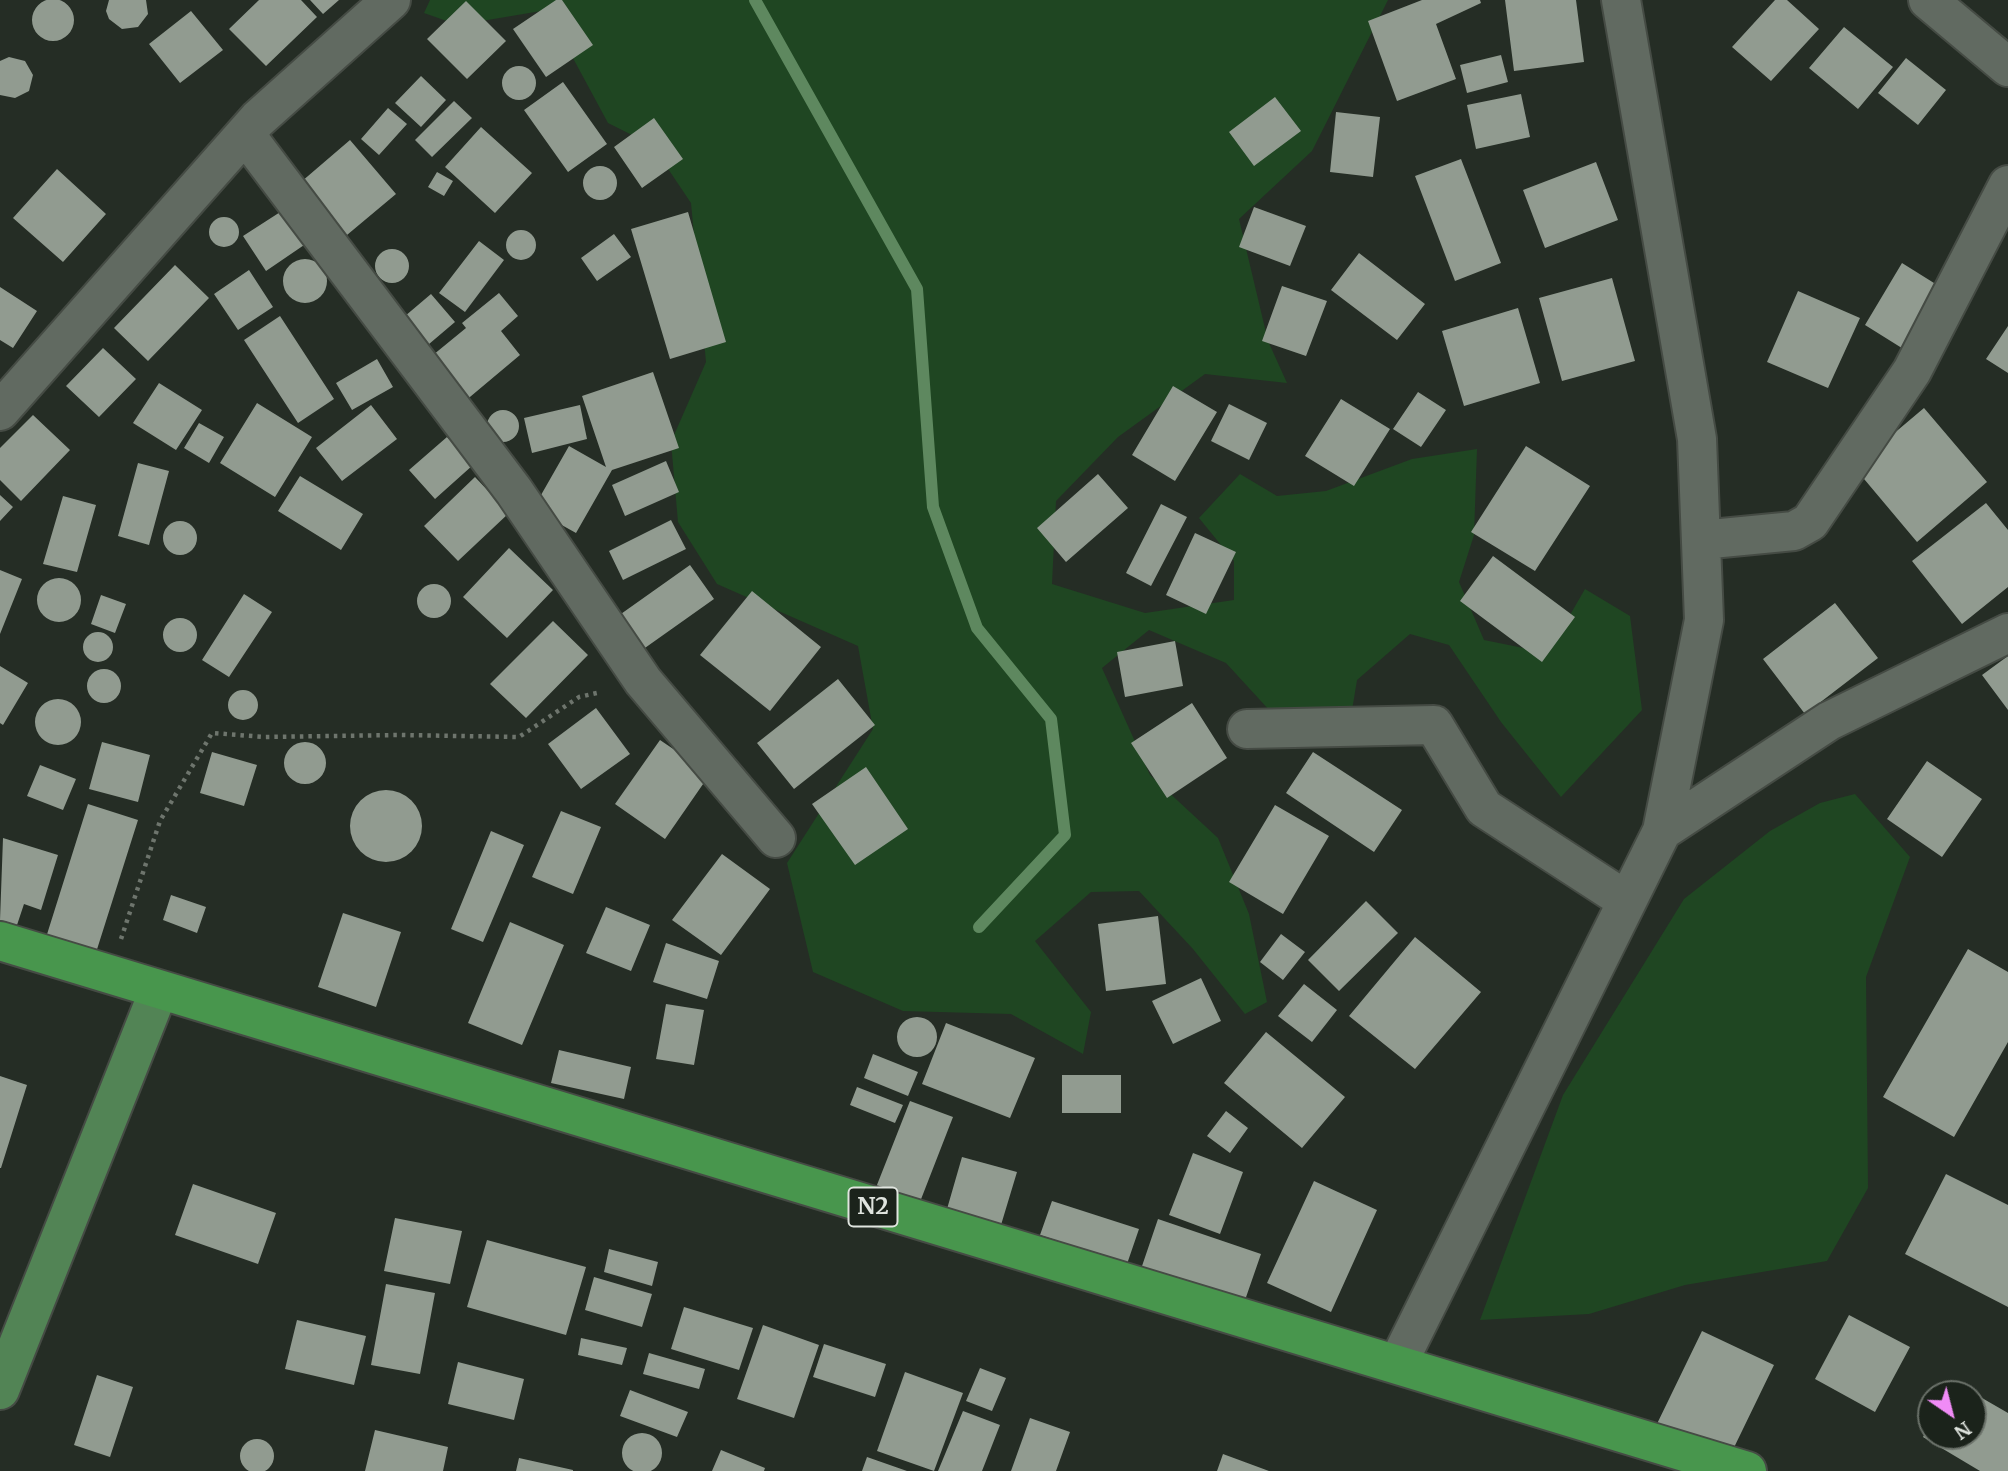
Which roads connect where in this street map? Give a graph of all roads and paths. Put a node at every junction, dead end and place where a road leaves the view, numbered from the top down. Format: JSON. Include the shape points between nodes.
{"nodes":[{"id":1,"x":391,"y":0,"type":"edge"},
{"id":2,"x":1621,"y":0,"type":"edge"},
{"id":3,"x":1928,"y":0,"type":"edge"},
{"id":4,"x":2008,"y":67,"type":"edge"},
{"id":5,"x":245,"y":134,"type":"junction"},
{"id":6,"x":2008,"y":185,"type":"edge"},
{"id":7,"x":0,"y":411,"type":"edge"},
{"id":8,"x":1701,"y":540,"type":"junction"},
{"id":9,"x":2008,"y":633,"type":"edge"},
{"id":10,"x":643,"y":681,"type":"junction"},
{"id":11,"x":1247,"y":729,"type":"dead end"},
{"id":12,"x":1662,"y":831,"type":"junction"},
{"id":13,"x":776,"y":838,"type":"dead end"},
{"id":14,"x":1627,"y":901,"type":"junction"},
{"id":15,"x":0,"y":941,"type":"edge"},
{"id":16,"x":109,"y":975,"type":"junction"},
{"id":17,"x":159,"y":990,"type":"junction"},
{"id":18,"x":1398,"y":1363,"type":"junction"},
{"id":19,"x":0,"y":1390,"type":"edge"},
{"id":20,"x":1747,"y":1471,"type":"edge"}],
"edges":[{"from":1,"to":5,"type":"street"},
{"from":2,"to":8,"type":"street","via":[[1697,439]]},
{"from":3,"to":4,"type":"street"},
{"from":5,"to":7,"type":"street"},
{"from":5,"to":10,"type":"street","via":[[514,491]]},
{"from":6,"to":8,"type":"street","via":[[1912,371],[1810,522],[1794,531]]},
{"from":8,"to":12,"type":"street","via":[[1704,620]]},
{"from":9,"to":12,"type":"street","via":[[1829,721]]},
{"from":10,"to":13,"type":"street"},
{"from":10,"to":16,"type":"path","via":[[579,698],[519,737],[212,733],[160,821]]},
{"from":11,"to":14,"type":"street","via":[[1434,725],[1484,808]]},
{"from":12,"to":14,"type":"street"},
{"from":14,"to":18,"type":"street"},
{"from":15,"to":16,"type":"highway","number":"N2"},
{"from":16,"to":17,"type":"highway","number":"N2"},
{"from":17,"to":18,"type":"highway","number":"N2"},
{"from":17,"to":19,"type":"main road"},
{"from":18,"to":20,"type":"highway","number":"N2"}]}
